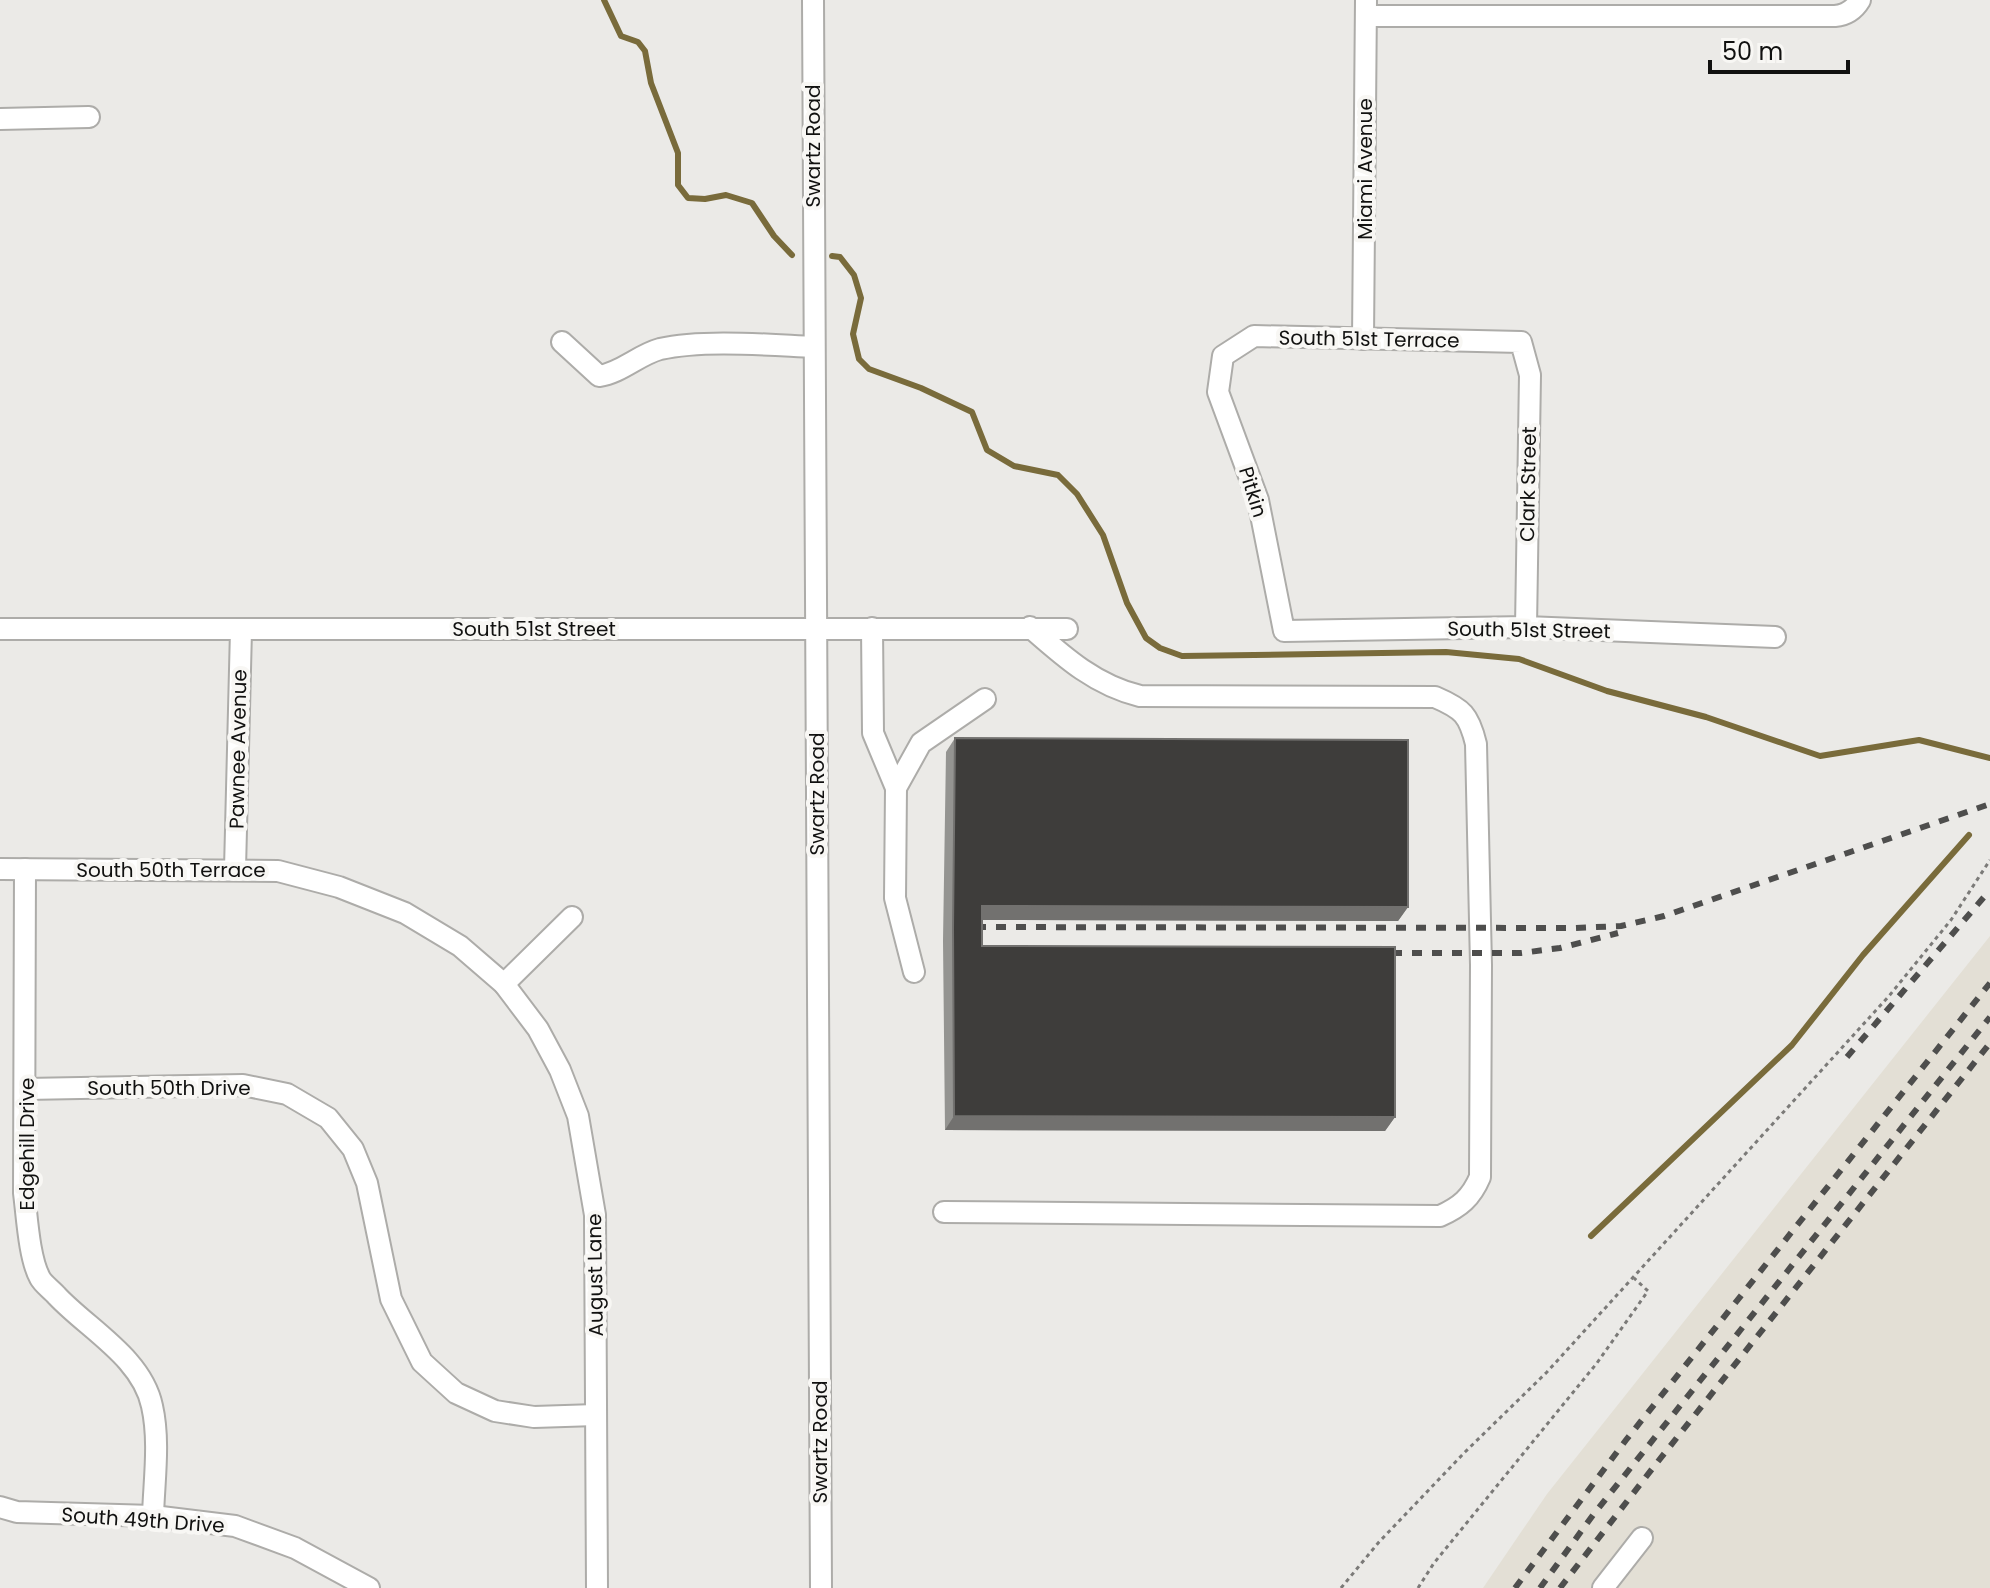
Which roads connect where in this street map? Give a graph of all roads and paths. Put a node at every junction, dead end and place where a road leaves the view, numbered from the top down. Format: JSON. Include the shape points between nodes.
{"nodes":[{"id":1,"x":813,"y":0,"type":"edge"},
{"id":2,"x":1857,"y":4,"type":"edge"},
{"id":3,"x":1366,"y":8,"type":"edge"},
{"id":4,"x":89,"y":117,"type":"dead end"},
{"id":5,"x":0,"y":119,"type":"edge"},
{"id":6,"x":1363,"y":339,"type":"junction"},
{"id":7,"x":562,"y":342,"type":"dead end"},
{"id":8,"x":1521,"y":342,"type":"joint"},
{"id":9,"x":814,"y":347,"type":"junction"},
{"id":10,"x":1223,"y":356,"type":"joint"},
{"id":11,"x":1030,"y":627,"type":"junction"},
{"id":12,"x":1526,"y":627,"type":"junction"},
{"id":13,"x":816,"y":628,"type":"junction"},
{"id":14,"x":872,"y":628,"type":"junction"},
{"id":15,"x":0,"y":629,"type":"edge"},
{"id":16,"x":1067,"y":629,"type":"dead end"},
{"id":17,"x":241,"y":630,"type":"junction"},
{"id":18,"x":1284,"y":631,"type":"joint"},
{"id":19,"x":1775,"y":637,"type":"dead end"},
{"id":20,"x":985,"y":699,"type":"dead end"},
{"id":21,"x":896,"y":788,"type":"junction"},
{"id":22,"x":1990,"y":860,"type":"edge"},
{"id":23,"x":0,"y":869,"type":"edge"},
{"id":24,"x":25,"y":869,"type":"junction"},
{"id":25,"x":235,"y":869,"type":"junction"},
{"id":26,"x":572,"y":917,"type":"dead end"},
{"id":27,"x":914,"y":972,"type":"dead end"},
{"id":28,"x":504,"y":984,"type":"junction"},
{"id":29,"x":26,"y":1089,"type":"junction"},
{"id":30,"x":944,"y":1212,"type":"dead end"},
{"id":31,"x":1634,"y":1278,"type":"junction"},
{"id":32,"x":596,"y":1415,"type":"junction"},
{"id":33,"x":0,"y":1507,"type":"edge"},
{"id":34,"x":153,"y":1516,"type":"junction"},
{"id":35,"x":1642,"y":1538,"type":"dead end"},
{"id":36,"x":369,"y":1588,"type":"edge"},
{"id":37,"x":597,"y":1588,"type":"edge"},
{"id":38,"x":821,"y":1588,"type":"edge"},
{"id":39,"x":1341,"y":1588,"type":"edge"},
{"id":40,"x":1418,"y":1588,"type":"edge"},
{"id":41,"x":1603,"y":1588,"type":"edge"}],
"edges":[{"from":1,"to":9,"type":"street","name":"Swartz Road"},
{"from":2,"to":3,"type":"street","via":[[1843,16]]},
{"from":3,"to":6,"type":"street","name":"Miami Avenue"},
{"from":4,"to":5,"type":"street"},
{"from":6,"to":8,"type":"street","name":"South 51st Terrace"},
{"from":6,"to":10,"type":"street","name":"South 51st Terrace","via":[[1254,336]]},
{"from":7,"to":9,"type":"street","via":[[599,376],[660,349]]},
{"from":8,"to":12,"type":"street","name":"Clark Street","via":[[1530,375]]},
{"from":9,"to":13,"type":"street","name":"Swartz Road"},
{"from":10,"to":18,"type":"street","name":"Pitkin","via":[[1218,392],[1258,500]]},
{"from":11,"to":14,"type":"street","name":"South 51st Street"},
{"from":11,"to":16,"type":"street","name":"South 51st Street"},
{"from":11,"to":30,"type":"street","via":[[1098,681],[1140,696],[1435,697],[1459,707],[1471,723],[1476,744],[1480,1177],[1472,1195],[1440,1216]]},
{"from":12,"to":18,"type":"street","name":"South 51st Street"},
{"from":12,"to":19,"type":"street","name":"South 51st Street"},
{"from":13,"to":14,"type":"street","name":"South 51st Street"},
{"from":13,"to":17,"type":"street","name":"South 51st Street"},
{"from":13,"to":38,"type":"street","name":"Swartz Road"},
{"from":14,"to":21,"type":"street","via":[[873,733]]},
{"from":15,"to":17,"type":"street","name":"South 51st Street"},
{"from":17,"to":25,"type":"street","name":"Pawnee Avenue"},
{"from":20,"to":21,"type":"street","via":[[921,743]]},
{"from":21,"to":27,"type":"street","via":[[895,898]]},
{"from":22,"to":31,"type":"path","via":[[1951,920],[1889,996]]},
{"from":23,"to":24,"type":"street","name":"South 50th Terrace"},
{"from":24,"to":25,"type":"street","name":"South 50th Terrace"},
{"from":24,"to":29,"type":"street","name":"Edgehill Drive"},
{"from":25,"to":28,"type":"street","name":"South 50th Terrace","via":[[278,871],[405,913],[460,946]]},
{"from":26,"to":28,"type":"street"},
{"from":28,"to":32,"type":"street","name":"August Lane","via":[[538,1029],[578,1116],[595,1215]]},
{"from":29,"to":32,"type":"street","name":"South 50th Drive","via":[[243,1085],[287,1094],[328,1118],[353,1149],[367,1183],[391,1299],[422,1362],[456,1393],[495,1411],[534,1417]]},
{"from":29,"to":34,"type":"street","name":"Edgehill Drive","via":[[24,1193],[40,1278],[137,1372],[152,1404]]},
{"from":31,"to":39,"type":"path"},
{"from":31,"to":40,"type":"path","via":[[1648,1291]]},
{"from":32,"to":37,"type":"street","name":"August Lane"},
{"from":33,"to":34,"type":"street","name":"South 49th Drive"},
{"from":34,"to":36,"type":"street","name":"South 49th Drive","via":[[235,1526],[295,1548]]},
{"from":35,"to":41,"type":"street"}]}
